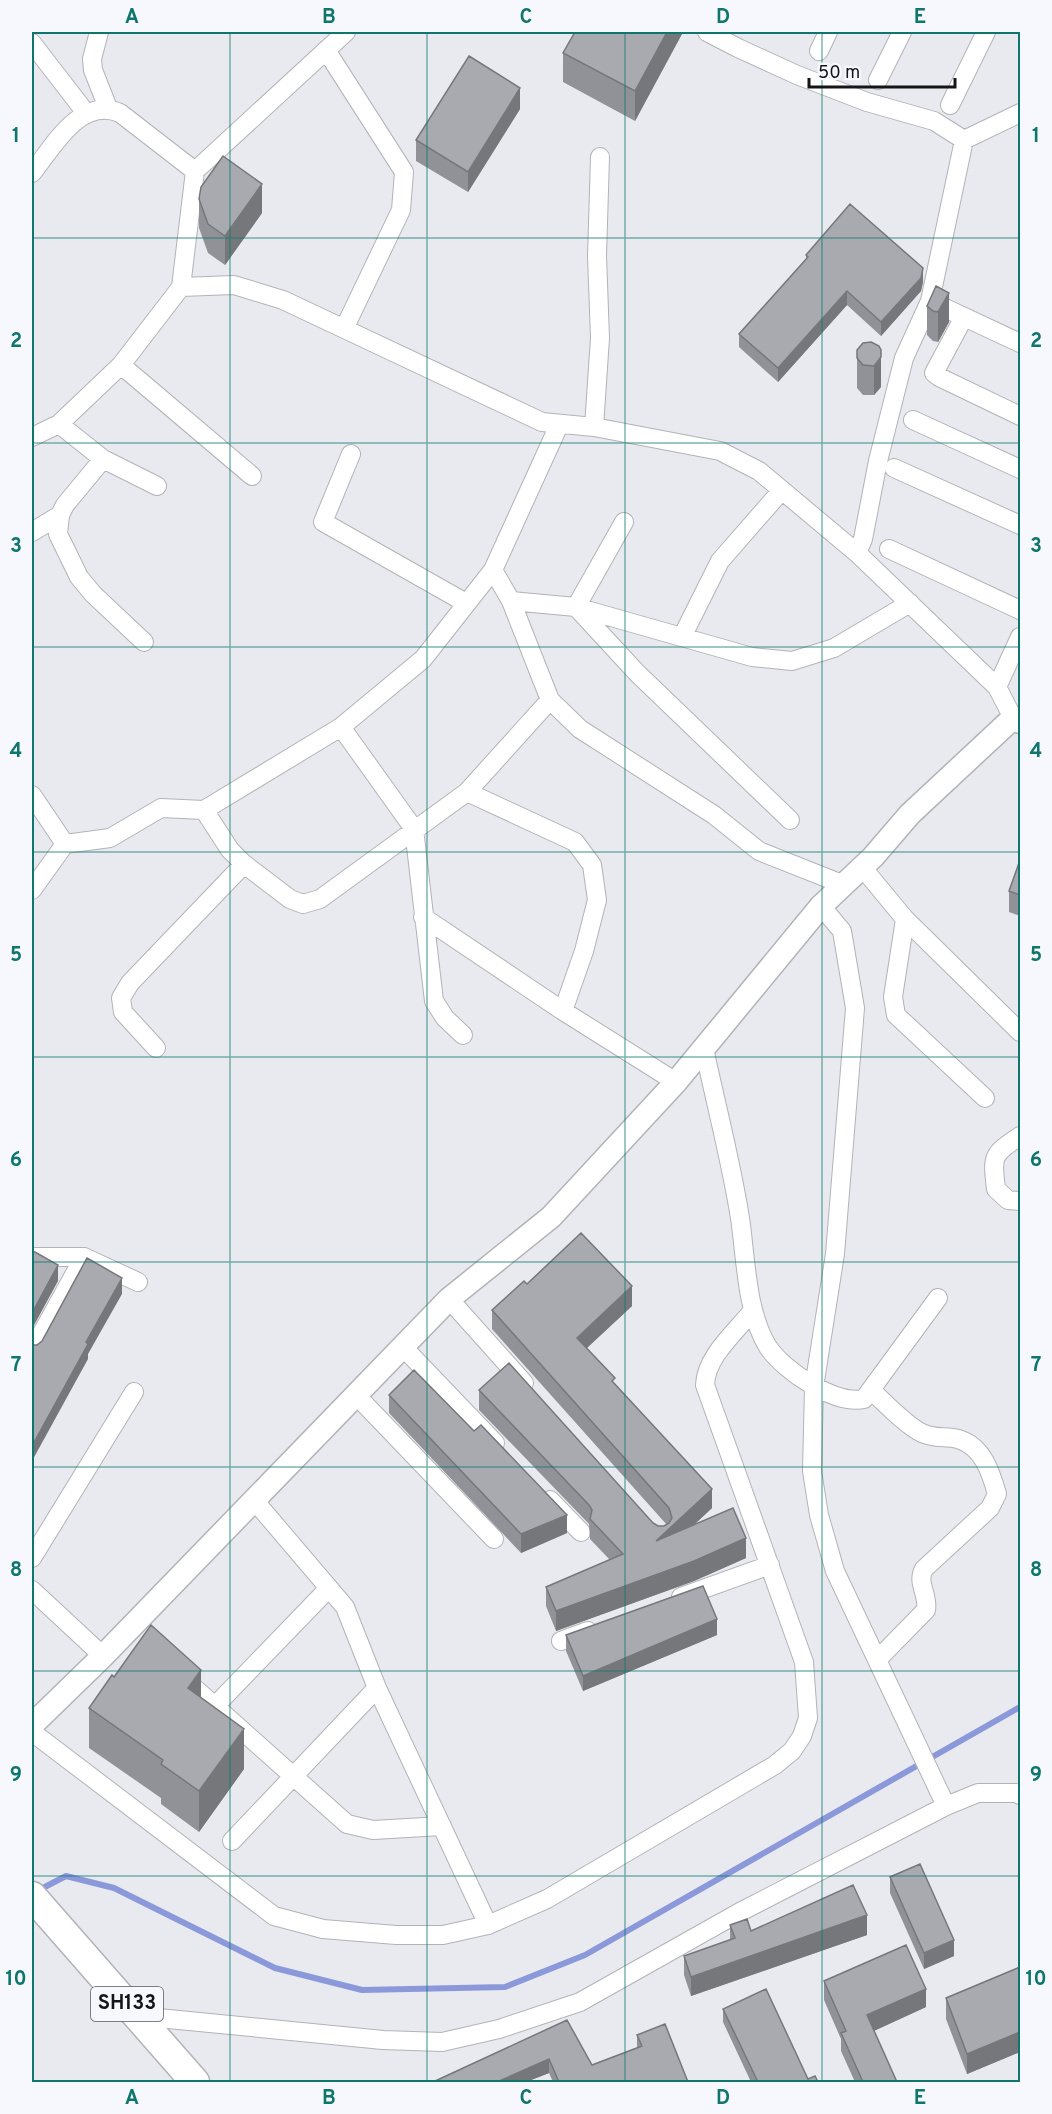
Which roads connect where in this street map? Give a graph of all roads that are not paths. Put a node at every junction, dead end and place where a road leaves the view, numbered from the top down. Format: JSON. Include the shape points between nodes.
{"nodes":[{"id":1,"x":99,"y":32,"type":"edge"},
{"id":2,"x":346,"y":32,"type":"edge"},
{"id":3,"x":707,"y":32,"type":"edge"},
{"id":4,"x":828,"y":32,"type":"edge"},
{"id":5,"x":902,"y":32,"type":"edge"},
{"id":6,"x":986,"y":32,"type":"edge"},
{"id":7,"x":32,"y":43,"type":"edge"},
{"id":8,"x":326,"y":50,"type":"junction"},
{"id":9,"x":819,"y":51,"type":"dead end"},
{"id":10,"x":878,"y":80,"type":"dead end"},
{"id":11,"x":950,"y":105,"type":"dead end"},
{"id":12,"x":108,"y":108,"type":"junction"},
{"id":13,"x":86,"y":113,"type":"junction"},
{"id":14,"x":1020,"y":113,"type":"edge"},
{"id":15,"x":964,"y":140,"type":"junction"},
{"id":16,"x":600,"y":157,"type":"dead end"},
{"id":17,"x":195,"y":171,"type":"junction"},
{"id":18,"x":32,"y":173,"type":"edge"},
{"id":19,"x":181,"y":287,"type":"junction"},
{"id":20,"x":930,"y":301,"type":"junction"},
{"id":21,"x":964,"y":317,"type":"junction"},
{"id":22,"x":344,"y":329,"type":"junction"},
{"id":23,"x":1020,"y":343,"type":"edge"},
{"id":24,"x":122,"y":364,"type":"junction"},
{"id":25,"x":1020,"y":416,"type":"edge"},
{"id":26,"x":913,"y":420,"type":"dead end"},
{"id":27,"x":59,"y":424,"type":"junction"},
{"id":28,"x":559,"y":425,"type":"junction"},
{"id":29,"x":594,"y":427,"type":"junction"},
{"id":30,"x":32,"y":437,"type":"edge"},
{"id":31,"x":351,"y":454,"type":"dead end"},
{"id":32,"x":103,"y":459,"type":"junction"},
{"id":33,"x":894,"y":468,"type":"dead end"},
{"id":34,"x":1020,"y":469,"type":"edge"},
{"id":35,"x":252,"y":476,"type":"dead end"},
{"id":36,"x":158,"y":486,"type":"dead end"},
{"id":37,"x":782,"y":490,"type":"junction"},
{"id":38,"x":60,"y":514,"type":"junction"},
{"id":39,"x":624,"y":522,"type":"dead end"},
{"id":40,"x":1020,"y":525,"type":"edge"},
{"id":41,"x":32,"y":532,"type":"edge"},
{"id":42,"x":889,"y":549,"type":"dead end"},
{"id":43,"x":857,"y":553,"type":"junction"},
{"id":44,"x":493,"y":570,"type":"junction"},
{"id":45,"x":511,"y":601,"type":"junction"},
{"id":46,"x":466,"y":603,"type":"junction"},
{"id":47,"x":910,"y":603,"type":"junction"},
{"id":48,"x":576,"y":607,"type":"junction"},
{"id":49,"x":1020,"y":610,"type":"edge"},
{"id":50,"x":682,"y":637,"type":"junction"},
{"id":51,"x":1020,"y":638,"type":"edge"},
{"id":52,"x":144,"y":642,"type":"dead end"},
{"id":53,"x":997,"y":687,"type":"junction"},
{"id":54,"x":550,"y":700,"type":"junction"},
{"id":55,"x":1017,"y":720,"type":"edge"},
{"id":56,"x":341,"y":727,"type":"junction"},
{"id":57,"x":467,"y":792,"type":"junction"},
{"id":58,"x":32,"y":795,"type":"edge"},
{"id":59,"x":204,"y":810,"type":"junction"},
{"id":60,"x":790,"y":820,"type":"dead end"},
{"id":61,"x":414,"y":829,"type":"junction"},
{"id":62,"x":65,"y":844,"type":"junction"},
{"id":63,"x":244,"y":864,"type":"junction"},
{"id":64,"x":862,"y":867,"type":"junction"},
{"id":65,"x":843,"y":885,"type":"junction"},
{"id":66,"x":32,"y":890,"type":"edge"},
{"id":67,"x":821,"y":906,"type":"junction"},
{"id":68,"x":423,"y":917,"type":"junction"},
{"id":69,"x":905,"y":919,"type":"junction"},
{"id":70,"x":563,"y":1011,"type":"junction"},
{"id":71,"x":1020,"y":1032,"type":"edge"},
{"id":72,"x":463,"y":1035,"type":"dead end"},
{"id":73,"x":156,"y":1048,"type":"dead end"},
{"id":74,"x":704,"y":1048,"type":"junction"},
{"id":75,"x":676,"y":1082,"type":"junction"},
{"id":76,"x":985,"y":1098,"type":"dead end"},
{"id":77,"x":1020,"y":1136,"type":"edge"},
{"id":78,"x":1020,"y":1201,"type":"edge"},
{"id":79,"x":32,"y":1257,"type":"edge"},
{"id":80,"x":84,"y":1257,"type":"junction"},
{"id":81,"x":138,"y":1282,"type":"dead end"},
{"id":82,"x":938,"y":1298,"type":"dead end"},
{"id":83,"x":449,"y":1299,"type":"junction"},
{"id":84,"x":753,"y":1310,"type":"junction"},
{"id":85,"x":403,"y":1347,"type":"junction"},
{"id":86,"x":32,"y":1351,"type":"edge"},
{"id":87,"x":814,"y":1387,"type":"junction"},
{"id":88,"x":872,"y":1391,"type":"junction"},
{"id":89,"x":134,"y":1392,"type":"dead end"},
{"id":90,"x":356,"y":1395,"type":"junction"},
{"id":91,"x":536,"y":1395,"type":"edge"},
{"id":92,"x":508,"y":1456,"type":"edge"},
{"id":93,"x":540,"y":1490,"type":"edge"},
{"id":94,"x":254,"y":1500,"type":"junction"},
{"id":95,"x":581,"y":1532,"type":"dead end"},
{"id":96,"x":494,"y":1539,"type":"dead end"},
{"id":97,"x":32,"y":1558,"type":"edge"},
{"id":98,"x":770,"y":1565,"type":"junction"},
{"id":99,"x":329,"y":1588,"type":"junction"},
{"id":100,"x":32,"y":1590,"type":"edge"},
{"id":101,"x":660,"y":1605,"type":"edge"},
{"id":102,"x":605,"y":1625,"type":"edge"},
{"id":103,"x":128,"y":1630,"type":"junction"},
{"id":104,"x":561,"y":1641,"type":"dead end"},
{"id":105,"x":146,"y":1645,"type":"edge"},
{"id":106,"x":103,"y":1656,"type":"junction"},
{"id":107,"x":877,"y":1660,"type":"junction"},
{"id":108,"x":171,"y":1668,"type":"edge"},
{"id":109,"x":377,"y":1688,"type":"junction"},
{"id":110,"x":215,"y":1706,"type":"junction"},
{"id":111,"x":32,"y":1725,"type":"edge"},
{"id":112,"x":32,"y":1732,"type":"edge"},
{"id":113,"x":293,"y":1776,"type":"junction"},
{"id":114,"x":1020,"y":1796,"type":"edge"},
{"id":115,"x":946,"y":1806,"type":"junction"},
{"id":116,"x":442,"y":1826,"type":"junction"},
{"id":117,"x":232,"y":1841,"type":"dead end"},
{"id":118,"x":32,"y":1896,"type":"edge"},
{"id":119,"x":488,"y":1924,"type":"junction"},
{"id":120,"x":138,"y":2016,"type":"junction"},
{"id":121,"x":195,"y":2082,"type":"edge"}],
"edges":[{"from":1,"to":12,"type":"street","via":[[93,70]]},
{"from":2,"to":8,"type":"street"},
{"from":3,"to":15,"type":"street","via":[[797,75],[867,102],[934,121]]},
{"from":4,"to":9,"type":"street"},
{"from":5,"to":10,"type":"street"},
{"from":6,"to":11,"type":"street"},
{"from":7,"to":13,"type":"street"},
{"from":8,"to":17,"type":"street"},
{"from":8,"to":22,"type":"street","via":[[404,172],[401,210]]},
{"from":12,"to":13,"type":"street"},
{"from":12,"to":17,"type":"street"},
{"from":13,"to":18,"type":"street","via":[[72,122]]},
{"from":14,"to":15,"type":"street"},
{"from":15,"to":20,"type":"street"},
{"from":16,"to":29,"type":"street","via":[[600,338]]},
{"from":17,"to":19,"type":"street"},
{"from":19,"to":22,"type":"street","via":[[234,285],[283,300]]},
{"from":19,"to":24,"type":"street"},
{"from":20,"to":21,"type":"street"},
{"from":20,"to":43,"type":"street","via":[[904,358]]},
{"from":21,"to":23,"type":"street"},
{"from":21,"to":25,"type":"street","via":[[934,373]]},
{"from":22,"to":28,"type":"street","via":[[542,422]]},
{"from":24,"to":27,"type":"street"},
{"from":24,"to":35,"type":"street"},
{"from":26,"to":34,"type":"street"},
{"from":27,"to":30,"type":"street"},
{"from":27,"to":32,"type":"street"},
{"from":28,"to":29,"type":"street"},
{"from":28,"to":44,"type":"street"},
{"from":29,"to":37,"type":"street","via":[[720,451],[759,471]]},
{"from":31,"to":46,"type":"street","via":[[323,522]]},
{"from":32,"to":36,"type":"street"},
{"from":32,"to":38,"type":"street"},
{"from":33,"to":40,"type":"street"},
{"from":37,"to":43,"type":"street"},
{"from":37,"to":50,"type":"street","via":[[720,561]]},
{"from":38,"to":41,"type":"street"},
{"from":38,"to":52,"type":"street","via":[[58,534],[79,577]]},
{"from":39,"to":48,"type":"street"},
{"from":42,"to":49,"type":"street"},
{"from":43,"to":47,"type":"street"},
{"from":44,"to":45,"type":"street"},
{"from":44,"to":46,"type":"street"},
{"from":45,"to":48,"type":"street"},
{"from":45,"to":54,"type":"street"},
{"from":46,"to":56,"type":"street","via":[[423,659]]},
{"from":47,"to":50,"type":"street","via":[[834,648],[792,661],[752,657]]},
{"from":47,"to":53,"type":"street"},
{"from":48,"to":50,"type":"street"},
{"from":48,"to":60,"type":"street","via":[[637,673]]},
{"from":51,"to":53,"type":"street"},
{"from":53,"to":55,"type":"street"},
{"from":54,"to":57,"type":"street"},
{"from":54,"to":65,"type":"street","via":[[580,729],[714,815],[759,850]]},
{"from":55,"to":64,"type":"street","via":[[910,814]]},
{"from":56,"to":59,"type":"street"},
{"from":56,"to":61,"type":"street"},
{"from":57,"to":61,"type":"street"},
{"from":57,"to":70,"type":"street","via":[[575,842],[592,865],[597,900]]},
{"from":58,"to":62,"type":"street"},
{"from":59,"to":62,"type":"street","via":[[161,808],[110,838]]},
{"from":59,"to":63,"type":"street"},
{"from":61,"to":63,"type":"street","via":[[320,899],[303,904],[290,899]]},
{"from":61,"to":68,"type":"street"},
{"from":62,"to":66,"type":"street"},
{"from":63,"to":73,"type":"street","via":[[130,983],[121,998],[123,1012]]},
{"from":64,"to":65,"type":"street"},
{"from":64,"to":69,"type":"street"},
{"from":65,"to":67,"type":"street"},
{"from":67,"to":74,"type":"street"},
{"from":67,"to":87,"type":"street","via":[[842,931],[855,1008],[835,1254]]},
{"from":68,"to":70,"type":"street"},
{"from":68,"to":72,"type":"street","via":[[434,1001]]},
{"from":69,"to":71,"type":"street"},
{"from":69,"to":76,"type":"street","via":[[893,997],[896,1015]]},
{"from":70,"to":75,"type":"street"},
{"from":74,"to":75,"type":"street"},
{"from":74,"to":84,"type":"street","via":[[740,1216]]},
{"from":75,"to":83,"type":"street","via":[[551,1217]]},
{"from":77,"to":78,"type":"street","via":[[999,1150],[993,1164],[996,1189],[1008,1200]]},
{"from":79,"to":80,"type":"street"},
{"from":80,"to":81,"type":"street"},
{"from":80,"to":86,"type":"street"},
{"from":82,"to":88,"type":"street"},
{"from":83,"to":85,"type":"street"},
{"from":83,"to":91,"type":"street"},
{"from":84,"to":87,"type":"street","via":[[768,1346],[790,1372]]},
{"from":84,"to":98,"type":"street","via":[[711,1361],[705,1385]]},
{"from":85,"to":90,"type":"street"},
{"from":85,"to":92,"type":"street"},
{"from":87,"to":88,"type":"street","via":[[854,1401],[864,1399]]},
{"from":87,"to":107,"type":"street","via":[[812,1471],[819,1515],[835,1571]]},
{"from":88,"to":107,"type":"street","via":[[920,1432],[960,1440],[976,1450],[988,1466],[997,1494],[990,1508],[924,1569],[920,1580],[926,1610]]},
{"from":89,"to":97,"type":"street"},
{"from":90,"to":94,"type":"street"},
{"from":90,"to":96,"type":"street"},
{"from":93,"to":95,"type":"street"},
{"from":94,"to":99,"type":"street"},
{"from":94,"to":103,"type":"street"},
{"from":98,"to":101,"type":"street"},
{"from":98,"to":119,"type":"street","via":[[804,1662],[808,1718],[792,1751],[775,1766],[547,1899]]},
{"from":99,"to":109,"type":"street","via":[[345,1607]]},
{"from":99,"to":110,"type":"street"},
{"from":100,"to":106,"type":"street"},
{"from":102,"to":104,"type":"street"},
{"from":103,"to":105,"type":"street"},
{"from":103,"to":106,"type":"street"},
{"from":106,"to":111,"type":"street"},
{"from":107,"to":115,"type":"street"},
{"from":108,"to":110,"type":"street"},
{"from":109,"to":113,"type":"street"},
{"from":109,"to":116,"type":"street"},
{"from":110,"to":113,"type":"street"},
{"from":112,"to":119,"type":"street","via":[[274,1916],[322,1929],[396,1935],[443,1935]]},
{"from":113,"to":116,"type":"street","via":[[347,1824],[373,1830]]},
{"from":113,"to":117,"type":"street"},
{"from":114,"to":115,"type":"street","via":[[978,1793]]},
{"from":115,"to":120,"type":"street","via":[[740,1912],[580,2001],[499,2029],[442,2042]]},
{"from":116,"to":119,"type":"street"},
{"from":118,"to":120,"type":"main road","number":"SH133"},
{"from":120,"to":121,"type":"main road","number":"SH133"}]}
